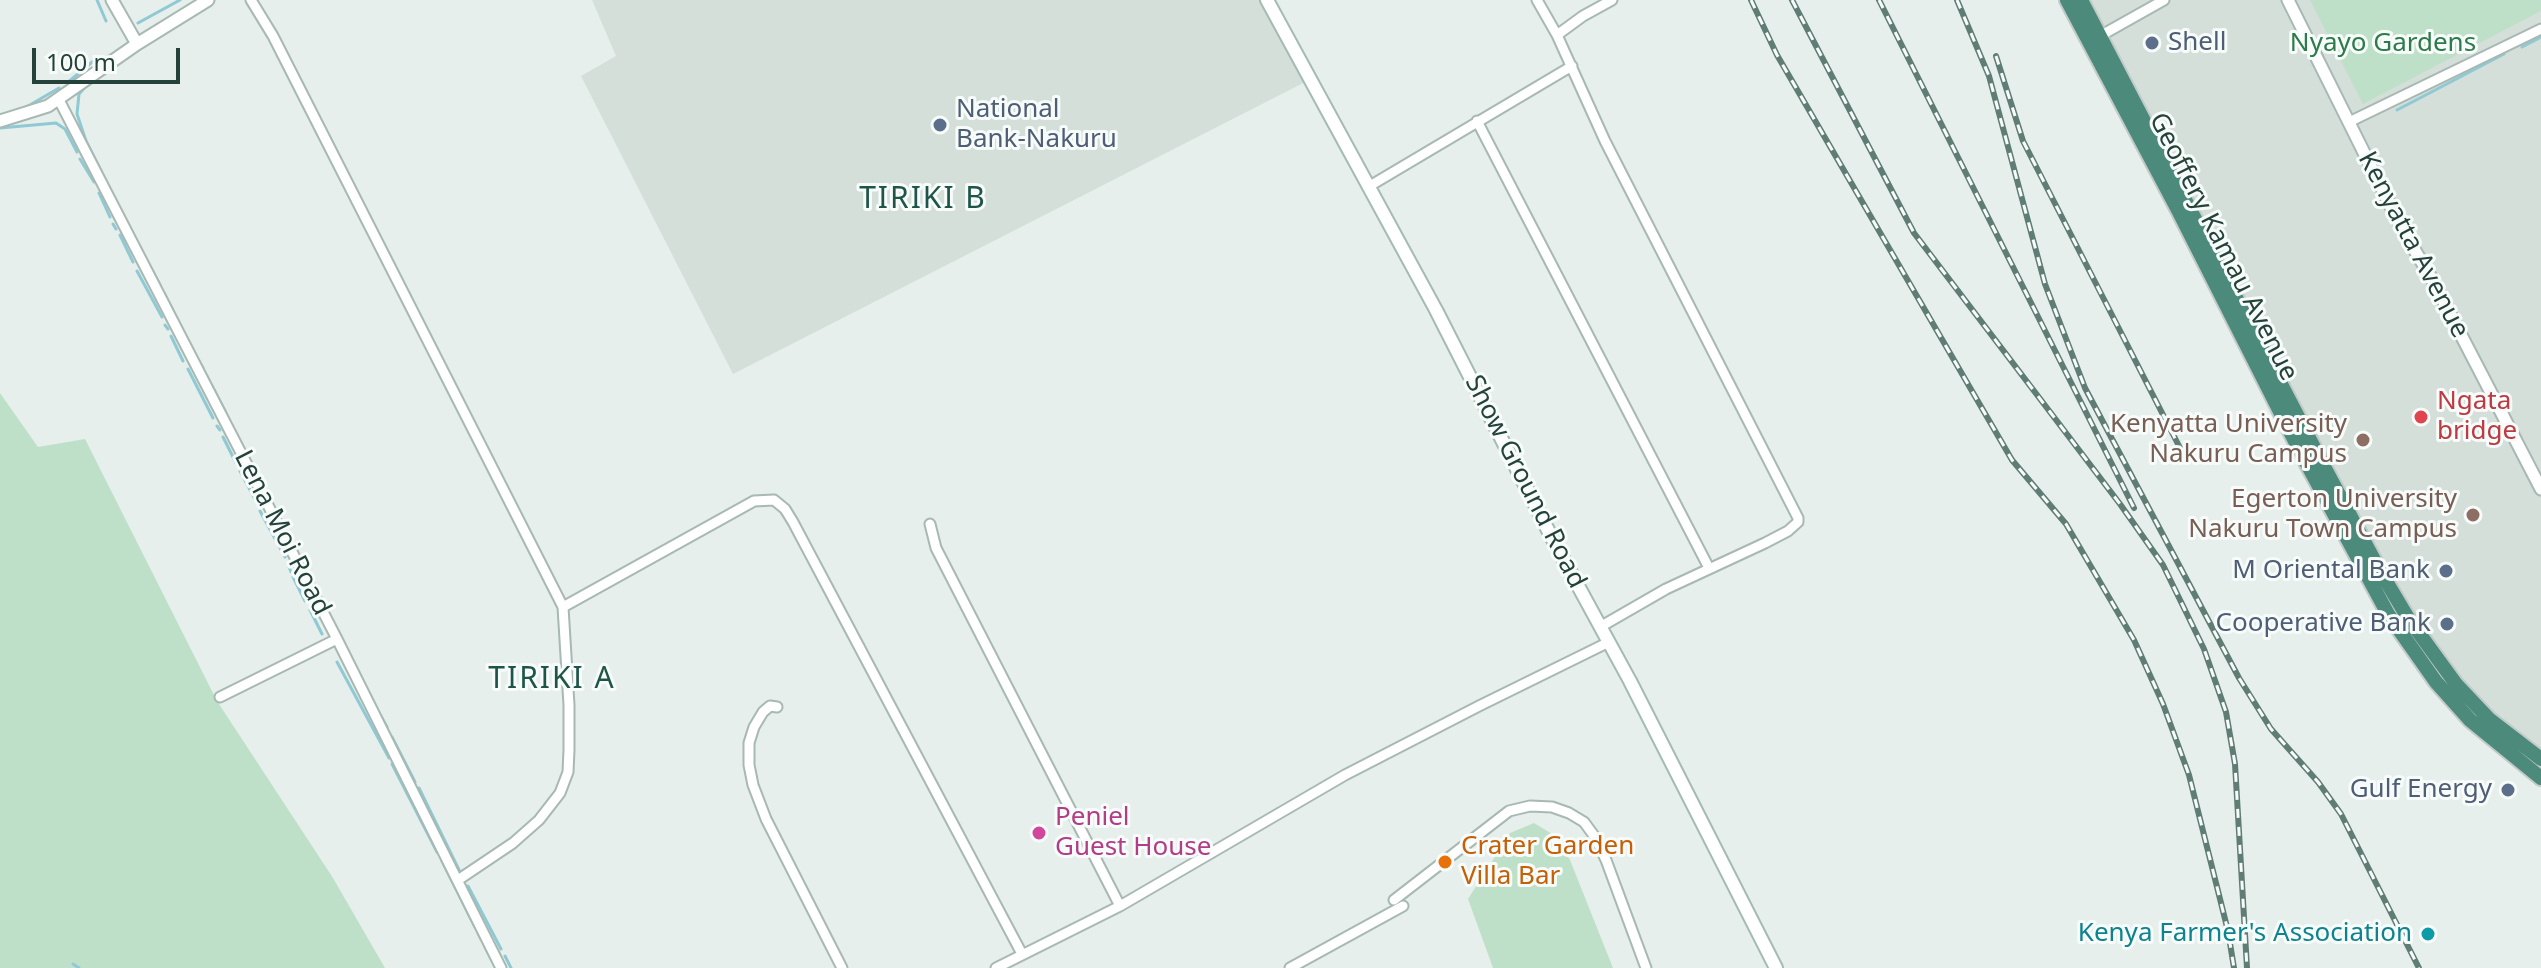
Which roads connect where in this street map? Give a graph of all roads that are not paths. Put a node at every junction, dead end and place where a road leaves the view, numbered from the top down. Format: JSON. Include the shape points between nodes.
{"nodes":[{"id":1,"x":112,"y":0,"type":"edge"},
{"id":2,"x":208,"y":0,"type":"edge"},
{"id":3,"x":251,"y":0,"type":"edge"},
{"id":4,"x":1267,"y":0,"type":"edge"},
{"id":5,"x":1537,"y":0,"type":"edge"},
{"id":6,"x":1612,"y":0,"type":"edge"},
{"id":7,"x":2067,"y":0,"type":"edge"},
{"id":8,"x":2081,"y":0,"type":"edge"},
{"id":9,"x":2164,"y":0,"type":"edge"},
{"id":10,"x":2288,"y":0,"type":"edge"},
{"id":11,"x":2147,"y":4,"type":"edge"},
{"id":12,"x":2541,"y":29,"type":"edge"},
{"id":13,"x":1557,"y":35,"type":"junction"},
{"id":14,"x":2100,"y":36,"type":"junction"},
{"id":15,"x":137,"y":44,"type":"junction"},
{"id":16,"x":1572,"y":66,"type":"junction"},
{"id":17,"x":59,"y":100,"type":"junction"},
{"id":18,"x":0,"y":121,"type":"edge"},
{"id":19,"x":1477,"y":121,"type":"junction"},
{"id":20,"x":2349,"y":122,"type":"junction"},
{"id":21,"x":1368,"y":187,"type":"junction"},
{"id":22,"x":2541,"y":489,"type":"edge"},
{"id":23,"x":930,"y":524,"type":"dead end"},
{"id":24,"x":1709,"y":568,"type":"junction"},
{"id":25,"x":563,"y":607,"type":"junction"},
{"id":26,"x":1600,"y":627,"type":"junction"},
{"id":27,"x":337,"y":639,"type":"junction"},
{"id":28,"x":1609,"y":642,"type":"junction"},
{"id":29,"x":220,"y":697,"type":"dead end"},
{"id":30,"x":777,"y":707,"type":"dead end"},
{"id":31,"x":2541,"y":759,"type":"edge"},
{"id":32,"x":2541,"y":778,"type":"edge"},
{"id":33,"x":458,"y":880,"type":"junction"},
{"id":34,"x":1120,"y":906,"type":"junction"},
{"id":35,"x":1022,"y":954,"type":"junction"},
{"id":36,"x":501,"y":968,"type":"edge"},
{"id":37,"x":842,"y":968,"type":"edge"},
{"id":38,"x":996,"y":968,"type":"edge"},
{"id":39,"x":1290,"y":968,"type":"edge"},
{"id":40,"x":1646,"y":968,"type":"edge"},
{"id":41,"x":1776,"y":968,"type":"edge"}],
"edges":[{"from":1,"to":15,"type":"street"},
{"from":2,"to":15,"type":"street"},
{"from":3,"to":25,"type":"street"},
{"from":4,"to":21,"type":"main road","name":"Show Ground Road"},
{"from":5,"to":13,"type":"street"},
{"from":6,"to":13,"type":"street"},
{"from":7,"to":32,"type":"highway","name":"Geoffery Kamau Avenue","via":[[2388,614],[2470,720]]},
{"from":8,"to":14,"type":"highway","name":"Geoffery Kamau Avenue"},
{"from":9,"to":11,"type":"street"},
{"from":10,"to":20,"type":"street","name":"Kenyatta Avenue"},
{"from":11,"to":14,"type":"street"},
{"from":12,"to":20,"type":"street"},
{"from":13,"to":16,"type":"street"},
{"from":14,"to":31,"type":"highway","name":"Geoffery Kamau Avenue","via":[[2408,618],[2489,719]]},
{"from":15,"to":17,"type":"street"},
{"from":16,"to":19,"type":"street"},
{"from":16,"to":24,"type":"street","via":[[1666,263],[1797,514],[1798,522],[1788,531]]},
{"from":17,"to":18,"type":"street"},
{"from":17,"to":27,"type":"street","name":"Lena Moi Road"},
{"from":19,"to":21,"type":"street"},
{"from":19,"to":24,"type":"street"},
{"from":20,"to":22,"type":"street","name":"Kenyatta Avenue"},
{"from":21,"to":26,"type":"main road","name":"Show Ground Road"},
{"from":23,"to":34,"type":"street","via":[[936,548]]},
{"from":24,"to":26,"type":"street"},
{"from":25,"to":33,"type":"street","via":[[569,750],[560,793],[513,843]]},
{"from":25,"to":35,"type":"street","via":[[754,501],[774,500],[793,522]]},
{"from":26,"to":28,"type":"main road","name":"Show Ground Road"},
{"from":27,"to":29,"type":"street"},
{"from":27,"to":33,"type":"street","name":"Lena Moi Road"},
{"from":28,"to":34,"type":"street","via":[[1345,775]]},
{"from":28,"to":41,"type":"main road","name":"Show Ground Road"},
{"from":30,"to":37,"type":"street","via":[[763,712],[749,743],[753,785]]},
{"from":33,"to":36,"type":"street","name":"Lena Moi Road"},
{"from":34,"to":35,"type":"street"},
{"from":35,"to":38,"type":"street"},
{"from":39,"to":40,"type":"street","via":[[1399,903],[1509,811],[1530,806],[1569,813],[1595,837]]}]}
